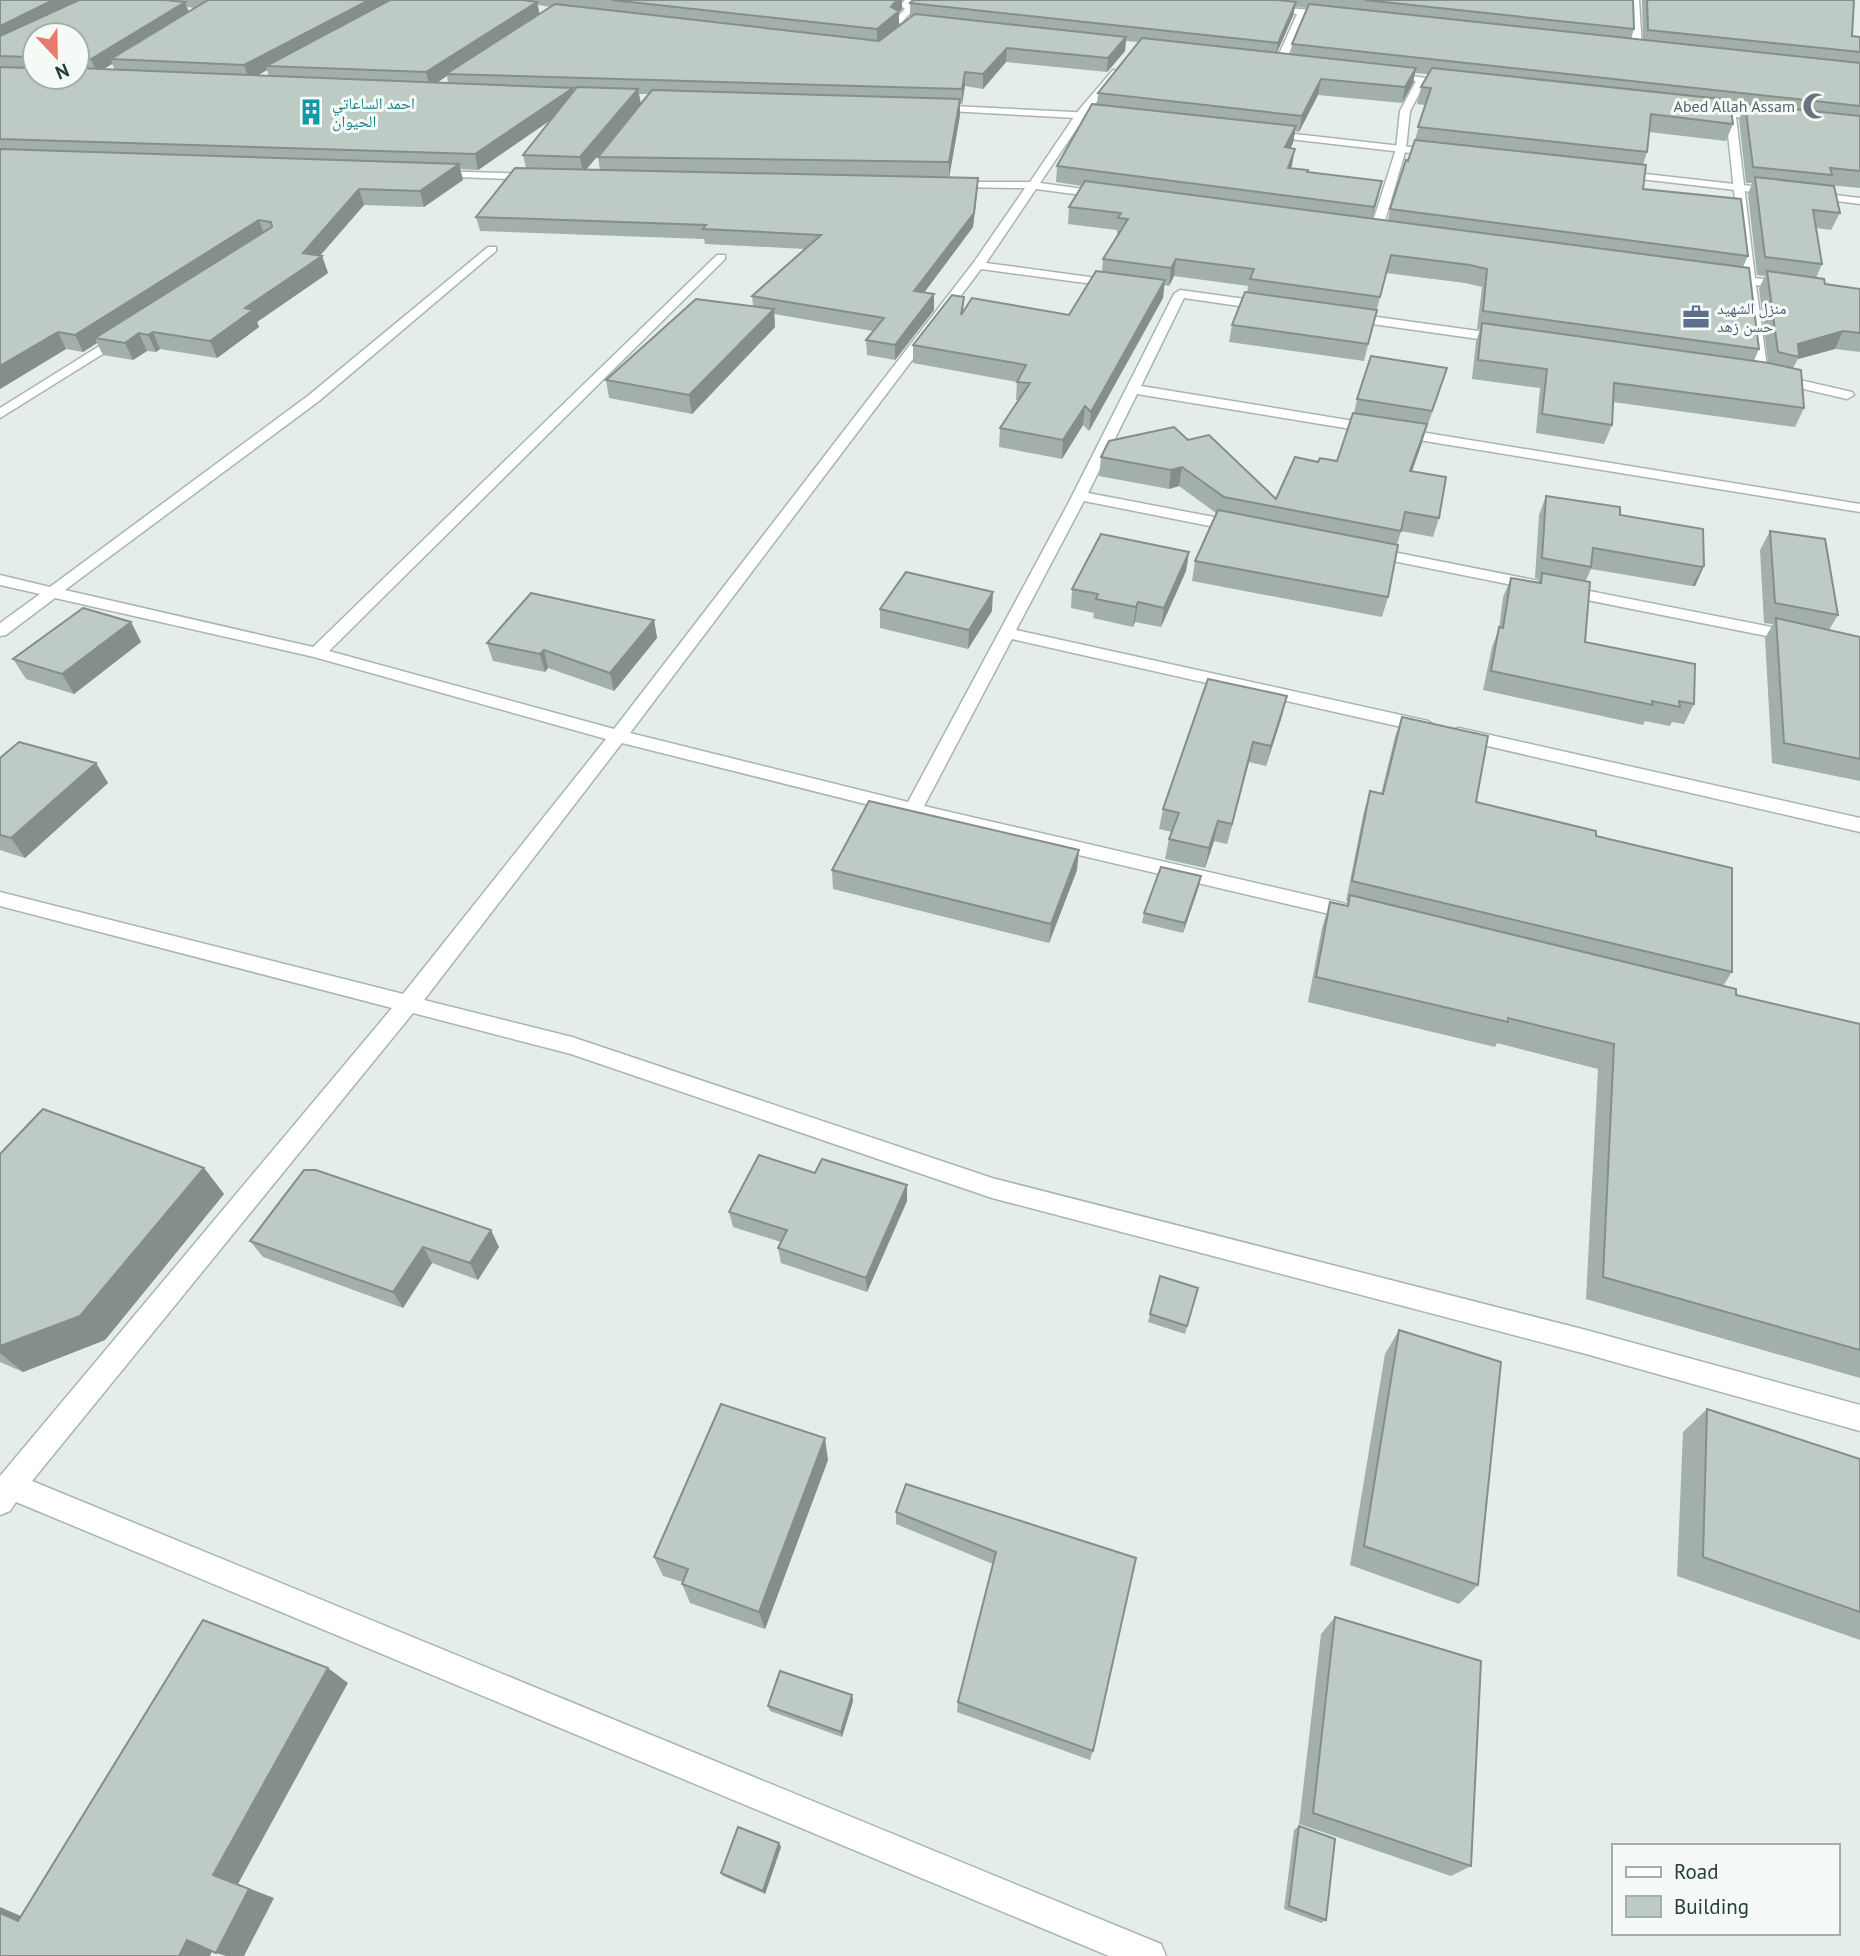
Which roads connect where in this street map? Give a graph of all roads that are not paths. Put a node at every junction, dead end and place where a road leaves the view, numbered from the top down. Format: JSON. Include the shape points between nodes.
{"nodes":[{"id":1,"x":911,"y":0,"type":"edge"},
{"id":2,"x":1319,"y":0,"type":"edge"},
{"id":3,"x":1635,"y":0,"type":"edge"},
{"id":4,"x":1251,"y":6,"type":"edge"},
{"id":5,"x":1307,"y":12,"type":"junction"},
{"id":6,"x":1352,"y":17,"type":"edge"},
{"id":7,"x":901,"y":33,"type":"edge"},
{"id":8,"x":1623,"y":47,"type":"edge"},
{"id":9,"x":1637,"y":48,"type":"junction"},
{"id":10,"x":1650,"y":50,"type":"edge"},
{"id":11,"x":1267,"y":61,"type":"edge"},
{"id":12,"x":1280,"y":63,"type":"junction"},
{"id":13,"x":1293,"y":64,"type":"edge"},
{"id":14,"x":1121,"y":66,"type":"edge"},
{"id":15,"x":1370,"y":74,"type":"edge"},
{"id":16,"x":1422,"y":80,"type":"junction"},
{"id":17,"x":1462,"y":84,"type":"edge"},
{"id":18,"x":918,"y":107,"type":"edge"},
{"id":19,"x":1691,"y":108,"type":"edge"},
{"id":20,"x":1082,"y":113,"type":"junction"},
{"id":21,"x":1731,"y":113,"type":"junction"},
{"id":22,"x":1124,"y":118,"type":"edge"},
{"id":23,"x":1783,"y":118,"type":"edge"},
{"id":24,"x":1248,"y":132,"type":"edge"},
{"id":25,"x":1401,"y":149,"type":"junction"},
{"id":26,"x":1454,"y":155,"type":"edge"},
{"id":27,"x":1602,"y":172,"type":"edge"},
{"id":28,"x":420,"y":173,"type":"edge"},
{"id":29,"x":545,"y":177,"type":"edge"},
{"id":30,"x":935,"y":184,"type":"edge"},
{"id":31,"x":1032,"y":186,"type":"junction"},
{"id":32,"x":1736,"y":187,"type":"junction"},
{"id":33,"x":1791,"y":193,"type":"edge"},
{"id":34,"x":1805,"y":195,"type":"edge"},
{"id":35,"x":1115,"y":196,"type":"edge"},
{"id":36,"x":1860,"y":201,"type":"edge"},
{"id":37,"x":1362,"y":229,"type":"edge"},
{"id":38,"x":1376,"y":231,"type":"junction"},
{"id":39,"x":1389,"y":233,"type":"edge"},
{"id":40,"x":492,"y":249,"type":"dead end"},
{"id":41,"x":721,"y":257,"type":"dead end"},
{"id":42,"x":978,"y":265,"type":"junction"},
{"id":43,"x":1711,"y":275,"type":"edge"},
{"id":44,"x":1751,"y":281,"type":"junction"},
{"id":45,"x":1126,"y":286,"type":"edge"},
{"id":46,"x":1806,"y":288,"type":"edge"},
{"id":47,"x":1277,"y":307,"type":"edge"},
{"id":48,"x":1332,"y":315,"type":"edge"},
{"id":49,"x":141,"y":324,"type":"edge"},
{"id":50,"x":1526,"y":342,"type":"edge"},
{"id":51,"x":1133,"y":389,"type":"junction"},
{"id":52,"x":1847,"y":396,"type":"dead end"},
{"id":53,"x":0,"y":415,"type":"edge"},
{"id":54,"x":1079,"y":496,"type":"junction"},
{"id":55,"x":1860,"y":508,"type":"edge"},
{"id":56,"x":1258,"y":531,"type":"edge"},
{"id":57,"x":1353,"y":550,"type":"edge"},
{"id":58,"x":0,"y":580,"type":"edge"},
{"id":59,"x":54,"y":592,"type":"junction"},
{"id":60,"x":0,"y":631,"type":"edge"},
{"id":61,"x":1007,"y":633,"type":"junction"},
{"id":62,"x":1819,"y":641,"type":"edge"},
{"id":63,"x":317,"y":653,"type":"junction"},
{"id":64,"x":618,"y":736,"type":"junction"},
{"id":65,"x":913,"y":810,"type":"junction"},
{"id":66,"x":1860,"y":824,"type":"edge"},
{"id":67,"x":0,"y":899,"type":"edge"},
{"id":68,"x":1380,"y":919,"type":"edge"},
{"id":69,"x":408,"y":1004,"type":"junction"},
{"id":70,"x":1860,"y":1418,"type":"edge"},
{"id":71,"x":5,"y":1494,"type":"edge"},
{"id":72,"x":1149,"y":1956,"type":"edge"}],
"edges":[{"from":1,"to":7,"type":"street","via":[[904,5],[910,9],[898,21],[912,23]]},
{"from":2,"to":5,"type":"street"},
{"from":3,"to":9,"type":"street"},
{"from":4,"to":5,"type":"street"},
{"from":5,"to":6,"type":"street"},
{"from":5,"to":12,"type":"street"},
{"from":8,"to":9,"type":"street"},
{"from":9,"to":10,"type":"street"},
{"from":11,"to":12,"type":"street"},
{"from":12,"to":13,"type":"street"},
{"from":14,"to":20,"type":"street"},
{"from":15,"to":16,"type":"street"},
{"from":16,"to":17,"type":"street"},
{"from":16,"to":25,"type":"street","via":[[1405,111]]},
{"from":18,"to":20,"type":"street"},
{"from":19,"to":21,"type":"street"},
{"from":20,"to":22,"type":"street"},
{"from":20,"to":31,"type":"street"},
{"from":21,"to":23,"type":"street"},
{"from":21,"to":32,"type":"street"},
{"from":24,"to":25,"type":"street"},
{"from":25,"to":26,"type":"street"},
{"from":25,"to":38,"type":"street"},
{"from":27,"to":32,"type":"street"},
{"from":28,"to":29,"type":"street"},
{"from":30,"to":31,"type":"street"},
{"from":31,"to":35,"type":"street"},
{"from":31,"to":42,"type":"street"},
{"from":32,"to":33,"type":"street"},
{"from":32,"to":44,"type":"street"},
{"from":34,"to":36,"type":"street"},
{"from":37,"to":38,"type":"street"},
{"from":38,"to":39,"type":"street"},
{"from":40,"to":59,"type":"street","via":[[314,398]]},
{"from":41,"to":63,"type":"street"},
{"from":42,"to":45,"type":"street"},
{"from":42,"to":64,"type":"street"},
{"from":43,"to":44,"type":"street"},
{"from":44,"to":46,"type":"street"},
{"from":44,"to":52,"type":"street","via":[[1754,374]]},
{"from":47,"to":51,"type":"street","via":[[1173,293]]},
{"from":48,"to":50,"type":"street"},
{"from":49,"to":53,"type":"street"},
{"from":51,"to":54,"type":"street"},
{"from":51,"to":55,"type":"street"},
{"from":54,"to":56,"type":"street"},
{"from":54,"to":61,"type":"street"},
{"from":57,"to":62,"type":"street"},
{"from":58,"to":59,"type":"street"},
{"from":59,"to":60,"type":"street"},
{"from":59,"to":63,"type":"street"},
{"from":61,"to":65,"type":"street"},
{"from":61,"to":66,"type":"street"},
{"from":63,"to":64,"type":"street"},
{"from":64,"to":65,"type":"street"},
{"from":64,"to":69,"type":"street"},
{"from":65,"to":68,"type":"street"},
{"from":67,"to":69,"type":"street"},
{"from":69,"to":70,"type":"street","via":[[572,1046],[992,1188]]},
{"from":69,"to":71,"type":"street"},
{"from":71,"to":72,"type":"street"}]}
